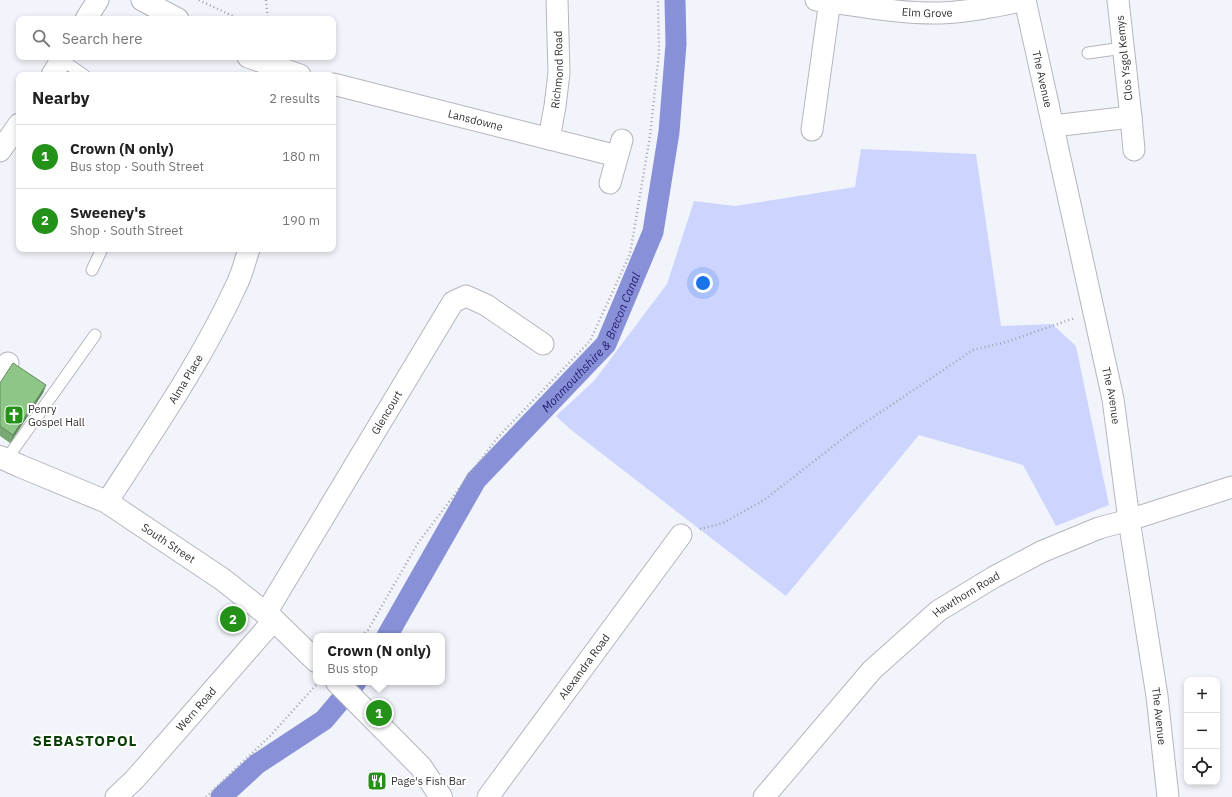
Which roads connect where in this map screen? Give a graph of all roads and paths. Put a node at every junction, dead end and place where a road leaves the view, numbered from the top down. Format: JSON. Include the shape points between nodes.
{"nodes":[{"id":1,"x":98,"y":0,"type":"edge"},
{"id":2,"x":142,"y":0,"type":"edge"},
{"id":3,"x":200,"y":0,"type":"edge"},
{"id":4,"x":266,"y":0,"type":"edge"},
{"id":5,"x":557,"y":0,"type":"edge"},
{"id":6,"x":1025,"y":0,"type":"edge"},
{"id":7,"x":1118,"y":0,"type":"edge"},
{"id":8,"x":825,"y":1,"type":"edge"},
{"id":9,"x":88,"y":16,"type":"edge"},
{"id":10,"x":172,"y":16,"type":"edge"},
{"id":11,"x":233,"y":16,"type":"edge"},
{"id":12,"x":268,"y":16,"type":"edge"},
{"id":13,"x":1123,"y":48,"type":"junction"},
{"id":14,"x":1088,"y":53,"type":"dead end"},
{"id":15,"x":257,"y":60,"type":"edge"},
{"id":16,"x":59,"y":64,"type":"edge"},
{"id":17,"x":77,"y":72,"type":"edge"},
{"id":18,"x":291,"y":72,"type":"edge"},
{"id":19,"x":336,"y":85,"type":"edge"},
{"id":20,"x":1130,"y":117,"type":"junction"},
{"id":21,"x":1053,"y":126,"type":"junction"},
{"id":22,"x":16,"y":128,"type":"edge"},
{"id":23,"x":812,"y":130,"type":"dead end"},
{"id":24,"x":549,"y":139,"type":"junction"},
{"id":25,"x":1134,"y":150,"type":"dead end"},
{"id":26,"x":0,"y":151,"type":"edge"},
{"id":27,"x":610,"y":183,"type":"dead end"},
{"id":28,"x":101,"y":252,"type":"edge"},
{"id":29,"x":248,"y":252,"type":"edge"},
{"id":30,"x":92,"y":270,"type":"dead end"},
{"id":31,"x":1094,"y":312,"type":"junction"},
{"id":32,"x":95,"y":335,"type":"dead end"},
{"id":33,"x":543,"y":344,"type":"dead end"},
{"id":34,"x":3,"y":458,"type":"edge"},
{"id":35,"x":1232,"y":488,"type":"edge"},
{"id":36,"x":106,"y":502,"type":"junction"},
{"id":37,"x":1129,"y":520,"type":"junction"},
{"id":38,"x":681,"y":535,"type":"joint"},
{"id":39,"x":270,"y":616,"type":"junction"},
{"id":40,"x":313,"y":658,"type":"edge"},
{"id":41,"x":315,"y":685,"type":"edge"},
{"id":42,"x":340,"y":685,"type":"edge"},
{"id":43,"x":116,"y":797,"type":"edge"},
{"id":44,"x":206,"y":797,"type":"edge"},
{"id":45,"x":441,"y":797,"type":"edge"},
{"id":46,"x":488,"y":797,"type":"edge"},
{"id":47,"x":764,"y":797,"type":"edge"},
{"id":48,"x":1168,"y":797,"type":"edge"}],
"edges":[{"from":1,"to":9,"type":"street"},
{"from":2,"to":10,"type":"street"},
{"from":3,"to":11,"type":"path"},
{"from":4,"to":12,"type":"path"},
{"from":5,"to":24,"type":"street","name":"Richmond Road","via":[[559,73]]},
{"from":6,"to":8,"type":"street","name":"Elm Grove","via":[[986,8],[940,13],[894,11]]},
{"from":6,"to":21,"type":"street","name":"The Avenue"},
{"from":7,"to":13,"type":"street","name":"Clos Ysgol Kemys"},
{"from":8,"to":23,"type":"street","name":"Elm Grove"},
{"from":13,"to":14,"type":"lane"},
{"from":13,"to":20,"type":"street","name":"Clos Ysgol Kemys"},
{"from":15,"to":18,"type":"street"},
{"from":16,"to":17,"type":"lane"},
{"from":19,"to":24,"type":"street","name":"Lansdowne"},
{"from":20,"to":21,"type":"street","name":"Clos Ysgol Kemys"},
{"from":20,"to":25,"type":"street","name":"Clos Ysgol Kemys"},
{"from":21,"to":31,"type":"street","name":"The Avenue"},
{"from":22,"to":26,"type":"street"},
{"from":24,"to":27,"type":"street","name":"Lansdowne","via":[[620,148]]},
{"from":28,"to":30,"type":"lane"},
{"from":29,"to":36,"type":"street","name":"Alma Place","via":[[237,285],[211,334],[186,378]]},
{"from":31,"to":37,"type":"street","name":"The Avenue","via":[[1113,398]]},
{"from":31,"to":38,"type":"path","via":[[1006,342],[973,350],[854,430],[764,500],[723,523]]},
{"from":32,"to":34,"type":"lane"},
{"from":33,"to":39,"type":"street","name":"Glencourt","via":[[486,305],[466,296],[453,302]]},
{"from":34,"to":36,"type":"street","name":"South Street"},
{"from":35,"to":37,"type":"street","name":"Hawthorn Road"},
{"from":36,"to":39,"type":"street","name":"South Street","via":[[222,579]]},
{"from":37,"to":47,"type":"street","name":"Hawthorn Road","via":[[1099,528],[1041,552],[994,576],[938,610],[872,670]]},
{"from":37,"to":48,"type":"street","name":"The Avenue","via":[[1157,696]]},
{"from":38,"to":46,"type":"street","name":"Alexandra Road"},
{"from":39,"to":40,"type":"street","name":"South Street"},
{"from":39,"to":43,"type":"street","name":"Wern Road","via":[[135,779]]},
{"from":41,"to":44,"type":"path","via":[[271,735]]},
{"from":42,"to":45,"type":"street","via":[[421,767]]}]}
